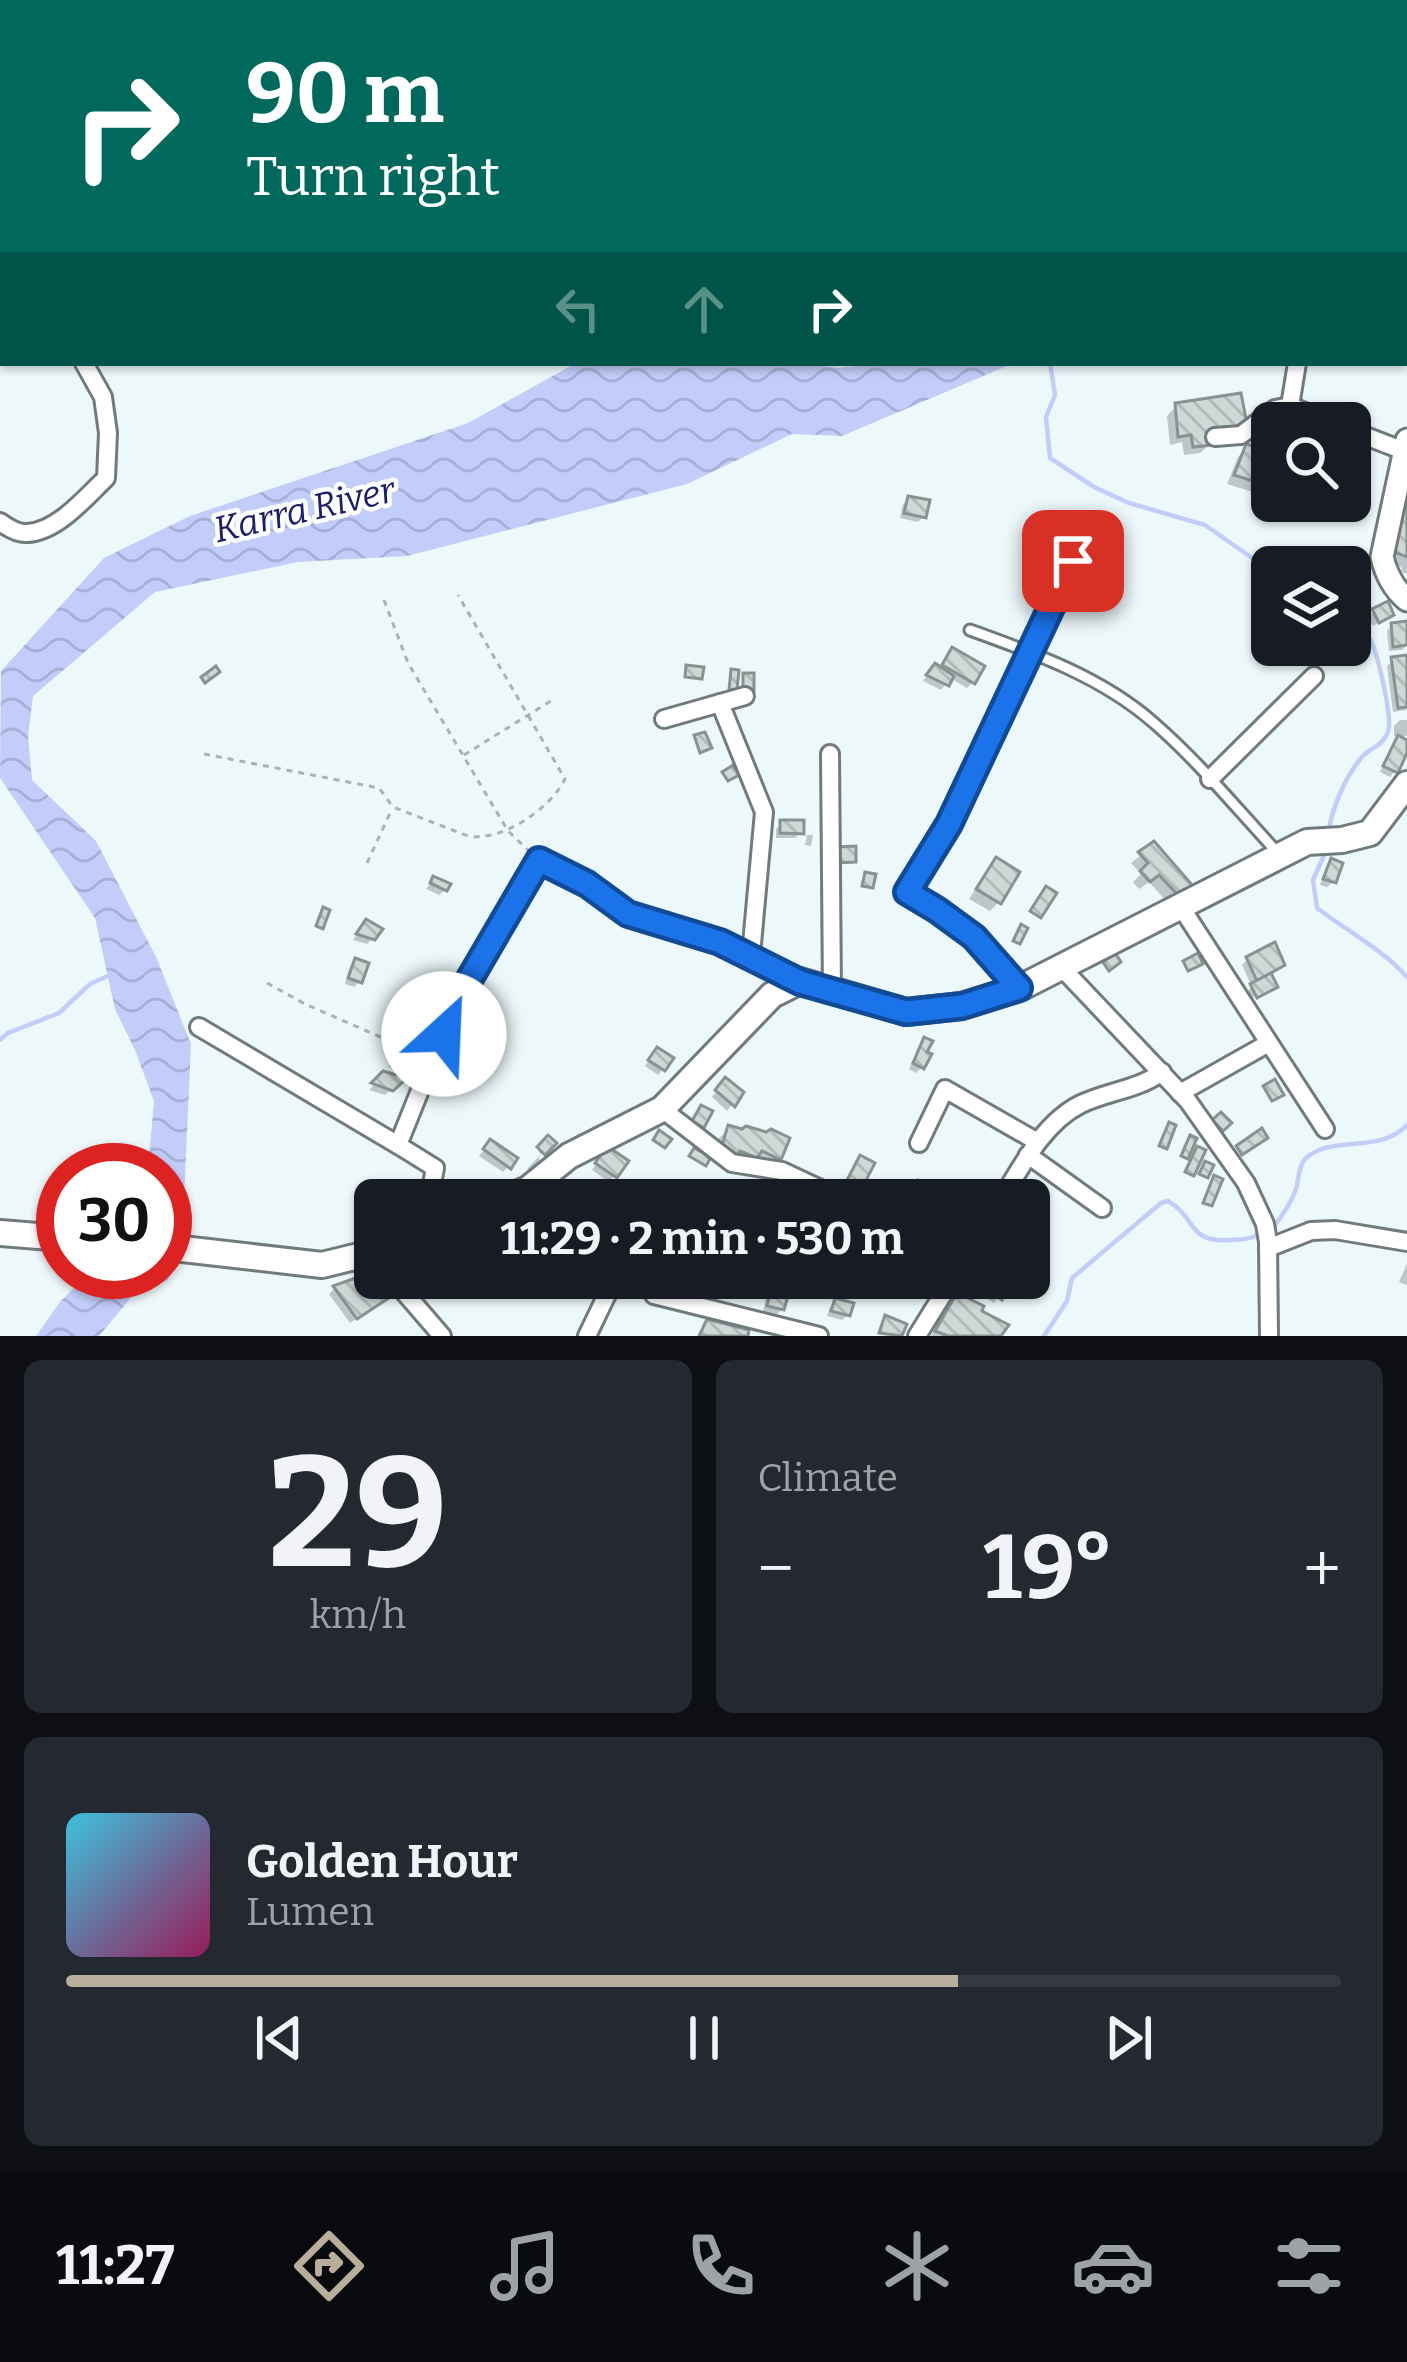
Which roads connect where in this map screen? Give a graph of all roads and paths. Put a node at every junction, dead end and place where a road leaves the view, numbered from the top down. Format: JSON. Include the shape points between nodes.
{"nodes":[{"id":1,"x":86,"y":366,"type":"edge"},
{"id":2,"x":1297,"y":366,"type":"edge"},
{"id":3,"x":1291,"y":402,"type":"edge"},
{"id":4,"x":1251,"y":428,"type":"edge"},
{"id":5,"x":1371,"y":436,"type":"edge"},
{"id":6,"x":1215,"y":437,"type":"dead end"},
{"id":7,"x":1405,"y":446,"type":"edge"},
{"id":8,"x":0,"y":523,"type":"edge"},
{"id":9,"x":1073,"y":561,"type":"dead end"},
{"id":10,"x":458,"y":595,"type":"dead end"},
{"id":11,"x":384,"y":600,"type":"dead end"},
{"id":12,"x":1407,"y":600,"type":"edge"},
{"id":13,"x":970,"y":631,"type":"dead end"},
{"id":14,"x":1029,"y":651,"type":"junction"},
{"id":15,"x":1314,"y":676,"type":"dead end"},
{"id":16,"x":745,"y":696,"type":"dead end"},
{"id":17,"x":554,"y":699,"type":"dead end"},
{"id":18,"x":721,"y":703,"type":"junction"},
{"id":19,"x":528,"y":715,"type":"junction"},
{"id":20,"x":664,"y":719,"type":"dead end"},
{"id":21,"x":204,"y":754,"type":"dead end"},
{"id":22,"x":830,"y":754,"type":"dead end"},
{"id":23,"x":463,"y":755,"type":"junction"},
{"id":24,"x":1210,"y":779,"type":"junction"},
{"id":25,"x":1407,"y":784,"type":"edge"},
{"id":26,"x":392,"y":807,"type":"junction"},
{"id":27,"x":508,"y":831,"type":"junction"},
{"id":28,"x":1280,"y":856,"type":"junction"},
{"id":29,"x":539,"y":860,"type":"junction"},
{"id":30,"x":367,"y":863,"type":"dead end"},
{"id":31,"x":1180,"y":907,"type":"junction"},
{"id":32,"x":751,"y":955,"type":"junction"},
{"id":33,"x":1061,"y":967,"type":"junction"},
{"id":34,"x":800,"y":982,"type":"junction"},
{"id":35,"x":267,"y":983,"type":"dead end"},
{"id":36,"x":1019,"y":988,"type":"junction"},
{"id":37,"x":832,"y":992,"type":"junction"},
{"id":38,"x":199,"y":1027,"type":"dead end"},
{"id":39,"x":1267,"y":1044,"type":"junction"},
{"id":40,"x":435,"y":1060,"type":"junction"},
{"id":41,"x":1162,"y":1072,"type":"junction"},
{"id":42,"x":1180,"y":1093,"type":"junction"},
{"id":43,"x":662,"y":1109,"type":"junction"},
{"id":44,"x":1325,"y":1129,"type":"dead end"},
{"id":45,"x":919,"y":1143,"type":"dead end"},
{"id":46,"x":398,"y":1144,"type":"junction"},
{"id":47,"x":1032,"y":1148,"type":"junction"},
{"id":48,"x":433,"y":1179,"type":"edge"},
{"id":49,"x":540,"y":1179,"type":"edge"},
{"id":50,"x":799,"y":1179,"type":"edge"},
{"id":51,"x":1014,"y":1179,"type":"edge"},
{"id":52,"x":1102,"y":1208,"type":"dead end"},
{"id":53,"x":0,"y":1233,"type":"edge"},
{"id":54,"x":36,"y":1236,"type":"edge"},
{"id":55,"x":1407,"y":1242,"type":"edge"},
{"id":56,"x":1268,"y":1248,"type":"junction"},
{"id":57,"x":192,"y":1249,"type":"edge"},
{"id":58,"x":354,"y":1259,"type":"edge"},
{"id":59,"x":410,"y":1299,"type":"edge"},
{"id":60,"x":605,"y":1299,"type":"edge"},
{"id":61,"x":670,"y":1299,"type":"edge"},
{"id":62,"x":940,"y":1299,"type":"edge"},
{"id":63,"x":442,"y":1336,"type":"edge"},
{"id":64,"x":587,"y":1336,"type":"edge"},
{"id":65,"x":819,"y":1336,"type":"edge"},
{"id":66,"x":917,"y":1336,"type":"edge"},
{"id":67,"x":1269,"y":1336,"type":"edge"}],
"edges":[{"from":1,"to":8,"type":"street","via":[[104,397],[106,478],[52,525],[26,533]]},
{"from":2,"to":3,"type":"street"},
{"from":4,"to":6,"type":"street"},
{"from":5,"to":7,"type":"street"},
{"from":7,"to":12,"type":"street","via":[[1382,557]]},
{"from":9,"to":14,"type":"lane"},
{"from":10,"to":19,"type":"path"},
{"from":11,"to":23,"type":"path","via":[[407,664]]},
{"from":13,"to":14,"type":"lane"},
{"from":14,"to":24,"type":"lane","via":[[1151,720]]},
{"from":14,"to":36,"type":"lane","via":[[949,824],[907,892],[974,937]]},
{"from":15,"to":24,"type":"street"},
{"from":16,"to":18,"type":"street"},
{"from":17,"to":19,"type":"path"},
{"from":18,"to":20,"type":"street"},
{"from":18,"to":32,"type":"street","via":[[764,812]]},
{"from":19,"to":23,"type":"path"},
{"from":19,"to":27,"type":"path","via":[[565,779]]},
{"from":21,"to":26,"type":"path","via":[[379,788]]},
{"from":22,"to":37,"type":"street"},
{"from":23,"to":27,"type":"path"},
{"from":24,"to":28,"type":"lane"},
{"from":25,"to":28,"type":"main road","via":[[1370,833],[1307,842]]},
{"from":26,"to":27,"type":"path","via":[[468,836]]},
{"from":26,"to":30,"type":"path"},
{"from":27,"to":29,"type":"path"},
{"from":28,"to":31,"type":"main road"},
{"from":29,"to":32,"type":"street","via":[[628,914]]},
{"from":29,"to":40,"type":"street","via":[[452,1009]]},
{"from":31,"to":33,"type":"main road"},
{"from":31,"to":39,"type":"street"},
{"from":32,"to":34,"type":"street"},
{"from":33,"to":36,"type":"main road"},
{"from":33,"to":41,"type":"street"},
{"from":34,"to":37,"type":"main road"},
{"from":34,"to":43,"type":"main road","via":[[772,995]]},
{"from":35,"to":40,"type":"path"},
{"from":36,"to":37,"type":"main road","via":[[906,1012]]},
{"from":38,"to":46,"type":"street"},
{"from":39,"to":42,"type":"street"},
{"from":39,"to":44,"type":"street"},
{"from":40,"to":46,"type":"street"},
{"from":41,"to":42,"type":"street"},
{"from":41,"to":47,"type":"street","via":[[1078,1105]]},
{"from":42,"to":56,"type":"street","via":[[1246,1183]]},
{"from":43,"to":49,"type":"main road"},
{"from":43,"to":50,"type":"street","via":[[731,1163]]},
{"from":45,"to":47,"type":"street","via":[[945,1089]]},
{"from":46,"to":48,"type":"street","via":[[435,1168]]},
{"from":47,"to":51,"type":"street"},
{"from":47,"to":52,"type":"street"},
{"from":53,"to":54,"type":"main road"},
{"from":55,"to":56,"type":"street","via":[[1323,1230]]},
{"from":56,"to":67,"type":"street"},
{"from":57,"to":58,"type":"main road","via":[[322,1265]]},
{"from":59,"to":63,"type":"street"},
{"from":60,"to":64,"type":"street"},
{"from":61,"to":65,"type":"street"},
{"from":62,"to":66,"type":"street"}]}
